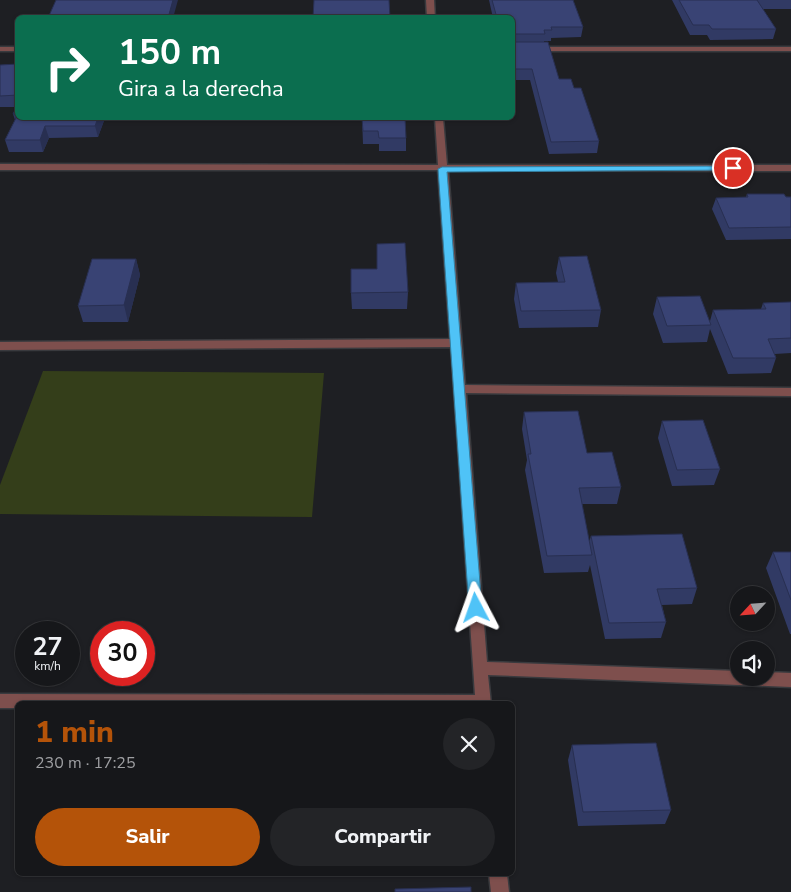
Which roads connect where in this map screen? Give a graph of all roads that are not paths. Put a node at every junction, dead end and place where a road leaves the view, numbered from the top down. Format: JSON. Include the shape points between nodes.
{"nodes":[{"id":1,"x":430,"y":0,"type":"edge"},
{"id":2,"x":431,"y":15,"type":"edge"},
{"id":3,"x":791,"y":48,"type":"edge"},
{"id":4,"x":0,"y":49,"type":"edge"},
{"id":5,"x":15,"y":49,"type":"edge"},
{"id":6,"x":515,"y":49,"type":"edge"},
{"id":7,"x":439,"y":120,"type":"edge"},
{"id":8,"x":0,"y":167,"type":"edge"},
{"id":9,"x":791,"y":168,"type":"edge"},
{"id":10,"x":442,"y":169,"type":"junction"},
{"id":11,"x":456,"y":343,"type":"junction"},
{"id":12,"x":0,"y":346,"type":"edge"},
{"id":13,"x":459,"y":389,"type":"junction"},
{"id":14,"x":791,"y":392,"type":"edge"},
{"id":15,"x":480,"y":668,"type":"junction"},
{"id":16,"x":791,"y":680,"type":"edge"},
{"id":17,"x":0,"y":701,"type":"edge"},
{"id":18,"x":15,"y":701,"type":"edge"},
{"id":19,"x":483,"y":701,"type":"edge"},
{"id":20,"x":498,"y":876,"type":"edge"},
{"id":21,"x":500,"y":892,"type":"edge"}],
"edges":[{"from":1,"to":2,"type":"street"},
{"from":3,"to":6,"type":"street"},
{"from":4,"to":5,"type":"street"},
{"from":7,"to":10,"type":"street"},
{"from":8,"to":10,"type":"street"},
{"from":9,"to":10,"type":"street"},
{"from":10,"to":11,"type":"street"},
{"from":11,"to":12,"type":"street"},
{"from":11,"to":13,"type":"street"},
{"from":13,"to":14,"type":"street"},
{"from":13,"to":15,"type":"street"},
{"from":15,"to":16,"type":"street"},
{"from":15,"to":19,"type":"street"},
{"from":17,"to":18,"type":"street"},
{"from":20,"to":21,"type":"street"}]}
